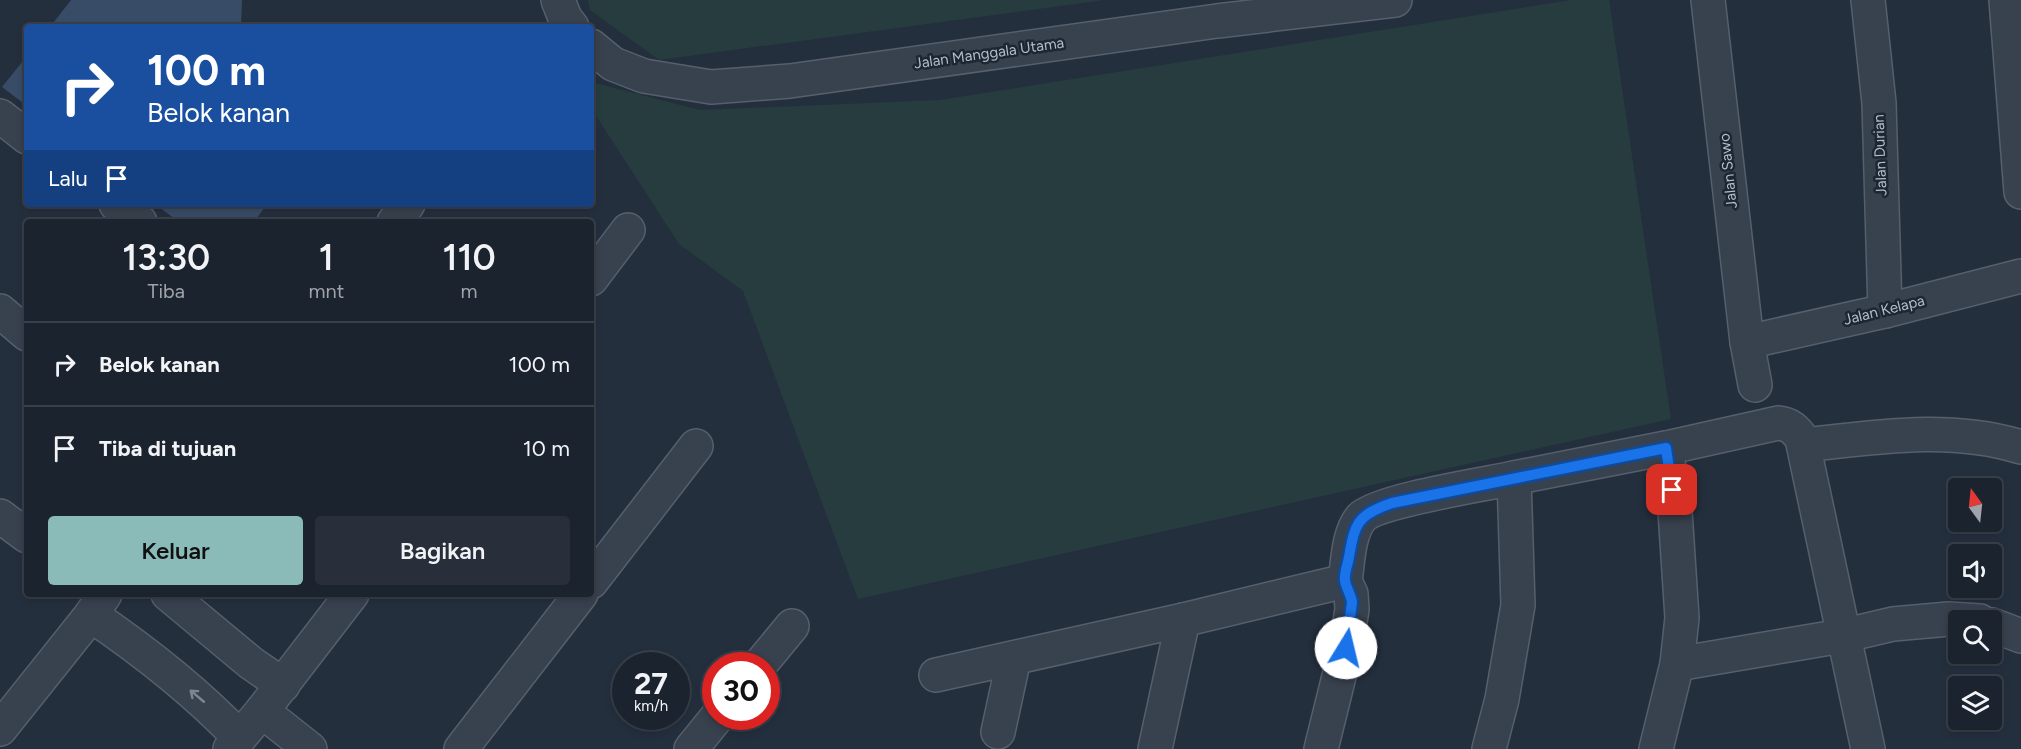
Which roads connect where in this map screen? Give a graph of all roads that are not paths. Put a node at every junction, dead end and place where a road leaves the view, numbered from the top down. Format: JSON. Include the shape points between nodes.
{"nodes":[{"id":1,"x":558,"y":0,"type":"edge"},
{"id":2,"x":1395,"y":0,"type":"edge"},
{"id":3,"x":1708,"y":0,"type":"edge"},
{"id":4,"x":1868,"y":0,"type":"edge"},
{"id":5,"x":2006,"y":0,"type":"edge"},
{"id":6,"x":570,"y":24,"type":"edge"},
{"id":7,"x":594,"y":48,"type":"edge"},
{"id":8,"x":0,"y":116,"type":"edge"},
{"id":9,"x":24,"y":134,"type":"edge"},
{"id":10,"x":2021,"y":192,"type":"edge"},
{"id":11,"x":120,"y":207,"type":"edge"},
{"id":12,"x":406,"y":207,"type":"edge"},
{"id":13,"x":136,"y":219,"type":"edge"},
{"id":14,"x":396,"y":219,"type":"edge"},
{"id":15,"x":628,"y":230,"type":"dead end"},
{"id":16,"x":594,"y":275,"type":"edge"},
{"id":17,"x":2021,"y":276,"type":"edge"},
{"id":18,"x":0,"y":311,"type":"edge"},
{"id":19,"x":1885,"y":311,"type":"junction"},
{"id":20,"x":24,"y":331,"type":"edge"},
{"id":21,"x":1747,"y":342,"type":"junction"},
{"id":22,"x":1755,"y":385,"type":"dead end"},
{"id":23,"x":1804,"y":445,"type":"junction"},
{"id":24,"x":696,"y":446,"type":"dead end"},
{"id":25,"x":2021,"y":447,"type":"edge"},
{"id":26,"x":1666,"y":448,"type":"junction"},
{"id":27,"x":1514,"y":478,"type":"junction"},
{"id":28,"x":0,"y":516,"type":"edge"},
{"id":29,"x":24,"y":534,"type":"edge"},
{"id":30,"x":594,"y":578,"type":"edge"},
{"id":31,"x":1344,"y":581,"type":"junction"},
{"id":32,"x":172,"y":597,"type":"edge"},
{"id":33,"x":350,"y":597,"type":"edge"},
{"id":34,"x":579,"y":597,"type":"edge"},
{"id":35,"x":98,"y":604,"type":"edge"},
{"id":36,"x":1948,"y":619,"type":"edge"},
{"id":37,"x":1183,"y":620,"type":"junction"},
{"id":38,"x":792,"y":626,"type":"dead end"},
{"id":39,"x":2002,"y":629,"type":"edge"},
{"id":40,"x":1842,"y":636,"type":"junction"},
{"id":41,"x":2021,"y":636,"type":"edge"},
{"id":42,"x":771,"y":652,"type":"edge"},
{"id":43,"x":1014,"y":658,"type":"junction"},
{"id":44,"x":1677,"y":664,"type":"junction"},
{"id":45,"x":936,"y":675,"type":"dead end"},
{"id":46,"x":283,"y":685,"type":"junction"},
{"id":47,"x":1668,"y":707,"type":"junction"},
{"id":48,"x":262,"y":711,"type":"junction"},
{"id":49,"x":0,"y":729,"type":"edge"},
{"id":50,"x":706,"y":730,"type":"edge"},
{"id":51,"x":998,"y":732,"type":"dead end"},
{"id":52,"x":235,"y":743,"type":"edge"},
{"id":53,"x":310,"y":749,"type":"edge"},
{"id":54,"x":461,"y":749,"type":"edge"},
{"id":55,"x":691,"y":749,"type":"edge"},
{"id":56,"x":1155,"y":749,"type":"edge"},
{"id":57,"x":1321,"y":749,"type":"edge"},
{"id":58,"x":1489,"y":749,"type":"edge"},
{"id":59,"x":1656,"y":749,"type":"edge"},
{"id":60,"x":1677,"y":749,"type":"edge"},
{"id":61,"x":1868,"y":749,"type":"edge"}],
"edges":[{"from":1,"to":6,"type":"street"},
{"from":2,"to":7,"type":"street","name":"Jalan Manggala Utama","via":[[790,81],[711,87],[644,76],[613,64]]},
{"from":3,"to":21,"type":"street","name":"Jalan Sawo"},
{"from":4,"to":19,"type":"street","name":"Jalan Durian","via":[[1879,103]]},
{"from":5,"to":10,"type":"street"},
{"from":8,"to":9,"type":"street"},
{"from":11,"to":13,"type":"street"},
{"from":12,"to":14,"type":"street"},
{"from":15,"to":16,"type":"street"},
{"from":17,"to":19,"type":"street","name":"Jalan Kelapa"},
{"from":18,"to":20,"type":"street"},
{"from":19,"to":21,"type":"street","name":"Jalan Kelapa"},
{"from":21,"to":22,"type":"street","name":"Jalan Sawo"},
{"from":23,"to":25,"type":"street","via":[[1910,433],[1996,439]]},
{"from":23,"to":26,"type":"street","via":[[1796,430],[1778,423]]},
{"from":23,"to":40,"type":"street"},
{"from":24,"to":30,"type":"street"},
{"from":26,"to":27,"type":"street"},
{"from":26,"to":44,"type":"street","via":[[1675,511],[1682,618]]},
{"from":27,"to":31,"type":"street","via":[[1392,503],[1366,514],[1352,539]]},
{"from":27,"to":58,"type":"street","via":[[1518,605]]},
{"from":28,"to":29,"type":"street"},
{"from":31,"to":37,"type":"street"},
{"from":31,"to":57,"type":"street","via":[[1351,594],[1352,609]]},
{"from":32,"to":46,"type":"street"},
{"from":33,"to":46,"type":"street"},
{"from":34,"to":54,"type":"street"},
{"from":35,"to":49,"type":"street"},
{"from":52,"to":35,"type":"street","one_way":true,"via":[[212,708],[146,653]]},
{"from":36,"to":40,"type":"street","via":[[1893,624]]},
{"from":37,"to":43,"type":"street"},
{"from":37,"to":56,"type":"street"},
{"from":38,"to":42,"type":"street"},
{"from":39,"to":41,"type":"street"},
{"from":40,"to":44,"type":"street"},
{"from":40,"to":61,"type":"street"},
{"from":43,"to":45,"type":"street"},
{"from":43,"to":51,"type":"street"},
{"from":44,"to":47,"type":"street"},
{"from":46,"to":48,"type":"street"},
{"from":47,"to":59,"type":"street"},
{"from":47,"to":60,"type":"street"},
{"from":48,"to":52,"type":"street"},
{"from":48,"to":53,"type":"street"},
{"from":50,"to":55,"type":"street"}]}
